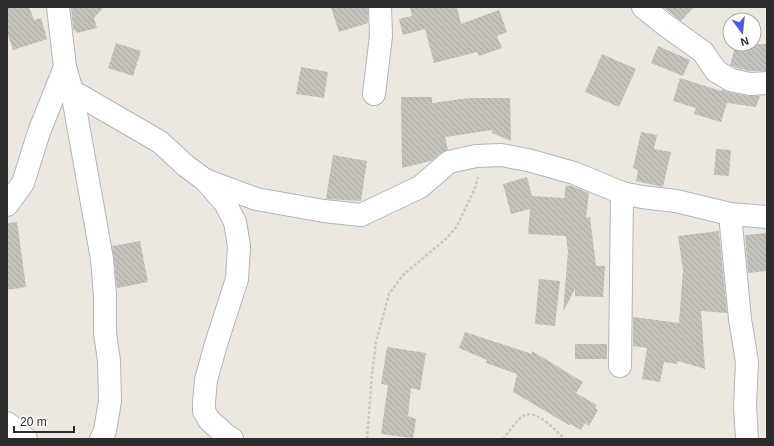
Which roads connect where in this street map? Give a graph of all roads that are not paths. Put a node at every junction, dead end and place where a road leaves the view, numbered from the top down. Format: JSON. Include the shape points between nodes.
{"nodes":[{"id":1,"x":58,"y":7,"type":"edge"},
{"id":2,"x":380,"y":7,"type":"edge"},
{"id":3,"x":643,"y":7,"type":"edge"},
{"id":4,"x":66,"y":67,"type":"junction"},
{"id":5,"x":767,"y":83,"type":"edge"},
{"id":6,"x":72,"y":91,"type":"junction"},
{"id":7,"x":374,"y":94,"type":"dead end"},
{"id":8,"x":205,"y":180,"type":"junction"},
{"id":9,"x":622,"y":193,"type":"junction"},
{"id":10,"x":7,"y":205,"type":"edge"},
{"id":11,"x":730,"y":214,"type":"junction"},
{"id":12,"x":767,"y":217,"type":"edge"},
{"id":13,"x":620,"y":366,"type":"dead end"},
{"id":14,"x":7,"y":423,"type":"edge"},
{"id":15,"x":26,"y":439,"type":"edge"},
{"id":16,"x":101,"y":439,"type":"edge"},
{"id":17,"x":232,"y":439,"type":"edge"},
{"id":18,"x":747,"y":439,"type":"edge"}],
"edges":[{"from":1,"to":4,"type":"street"},
{"from":2,"to":7,"type":"street","via":[[381,36]]},
{"from":3,"to":5,"type":"street","via":[[703,52],[716,71],[731,80],[750,84]]},
{"from":4,"to":6,"type":"street"},
{"from":4,"to":10,"type":"street","via":[[39,132],[23,183]]},
{"from":6,"to":8,"type":"street","via":[[160,142]]},
{"from":6,"to":16,"type":"street","via":[[105,289],[110,401],[105,431]]},
{"from":8,"to":9,"type":"street","via":[[256,199],[361,215],[420,188],[449,162],[476,156],[501,155],[574,174]]},
{"from":8,"to":17,"type":"street","via":[[225,203],[234,222],[238,246],[238,278],[208,373],[204,402],[204,411],[209,420]]},
{"from":9,"to":11,"type":"street","via":[[676,201]]},
{"from":9,"to":13,"type":"street"},
{"from":11,"to":12,"type":"street"},
{"from":11,"to":18,"type":"street","via":[[740,319],[747,362]]},
{"from":14,"to":15,"type":"street"}]}
